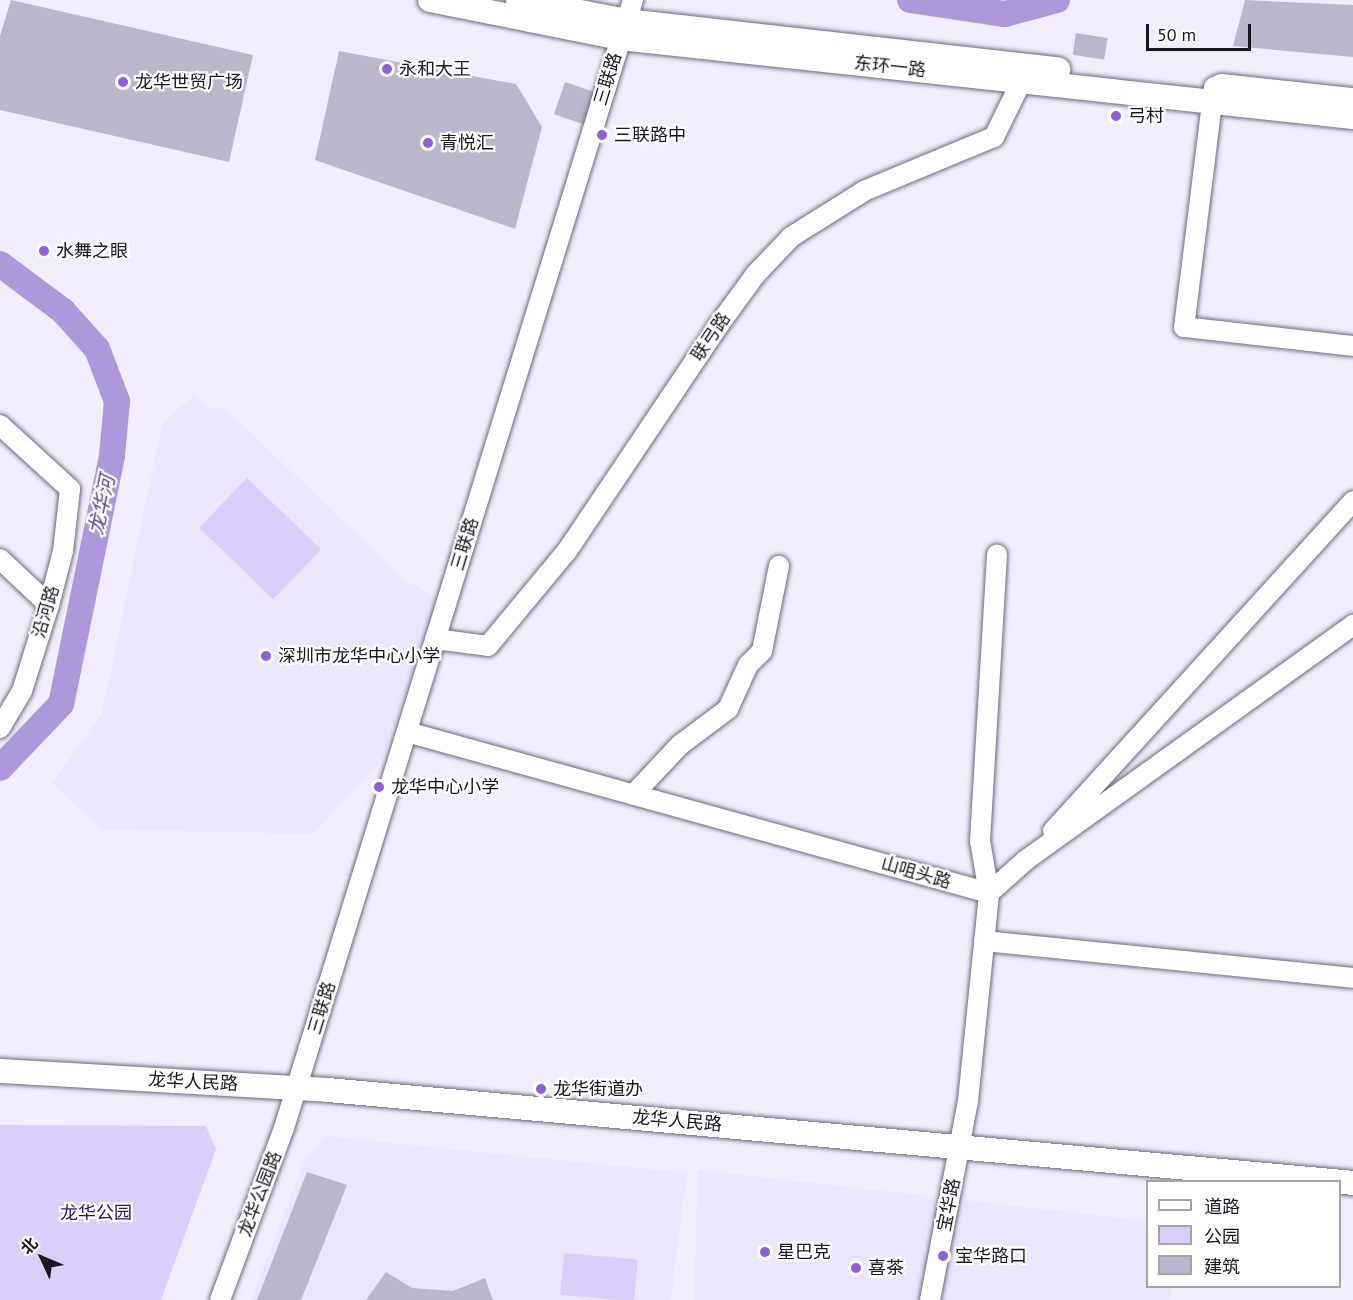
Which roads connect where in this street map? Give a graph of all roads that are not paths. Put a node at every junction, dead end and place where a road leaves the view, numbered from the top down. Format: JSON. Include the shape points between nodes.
{"nodes":[{"id":1,"x":430,"y":0,"type":"edge"},
{"id":2,"x":518,"y":0,"type":"edge"},
{"id":3,"x":627,"y":20,"type":"edge"},
{"id":4,"x":1025,"y":73,"type":"junction"},
{"id":5,"x":1213,"y":94,"type":"junction"},
{"id":6,"x":1353,"y":100,"type":"edge"},
{"id":7,"x":1353,"y":117,"type":"edge"},
{"id":8,"x":1353,"y":346,"type":"edge"},
{"id":9,"x":0,"y":425,"type":"edge"},
{"id":10,"x":1353,"y":501,"type":"edge"},
{"id":11,"x":997,"y":555,"type":"dead end"},
{"id":12,"x":0,"y":559,"type":"edge"},
{"id":13,"x":779,"y":566,"type":"dead end"},
{"id":14,"x":49,"y":605,"type":"junction"},
{"id":15,"x":1353,"y":625,"type":"edge"},
{"id":16,"x":435,"y":639,"type":"junction"},
{"id":17,"x":2,"y":722,"type":"edge"},
{"id":18,"x":407,"y":732,"type":"junction"},
{"id":19,"x":633,"y":795,"type":"junction"},
{"id":20,"x":1026,"y":860,"type":"junction"},
{"id":21,"x":989,"y":893,"type":"junction"},
{"id":22,"x":984,"y":941,"type":"junction"},
{"id":23,"x":1353,"y":978,"type":"edge"},
{"id":24,"x":0,"y":1071,"type":"edge"},
{"id":25,"x":0,"y":1085,"type":"edge"},
{"id":26,"x":295,"y":1095,"type":"junction"},
{"id":27,"x":959,"y":1154,"type":"junction"},
{"id":28,"x":1149,"y":1180,"type":"edge"},
{"id":29,"x":1312,"y":1180,"type":"edge"},
{"id":30,"x":220,"y":1300,"type":"edge"},
{"id":31,"x":930,"y":1300,"type":"edge"}],
"edges":[{"from":1,"to":3,"type":"main road","name":"东环一路"},
{"from":2,"to":3,"type":"main road","name":"东环一路"},
{"from":3,"to":4,"type":"main road","name":"东环一路"},
{"from":3,"to":16,"type":"street","name":"三联路"},
{"from":4,"to":5,"type":"main road","name":"东环一路"},
{"from":4,"to":16,"type":"street","name":"联弓路","via":[[994,137],[864,191],[791,237],[724,318],[567,550],[488,646]]},
{"from":5,"to":6,"type":"main road","name":"东环一路"},
{"from":5,"to":7,"type":"main road","name":"东环一路"},
{"from":5,"to":8,"type":"street","via":[[1184,327]]},
{"from":9,"to":14,"type":"street","name":"沿河路","via":[[70,489],[63,551]]},
{"from":10,"to":20,"type":"street"},
{"from":11,"to":21,"type":"street","name":"宝华路","via":[[980,841]]},
{"from":12,"to":14,"type":"street"},
{"from":13,"to":19,"type":"street","via":[[762,651],[748,665],[728,709],[680,745]]},
{"from":14,"to":17,"type":"street","name":"沿河路"},
{"from":15,"to":20,"type":"street"},
{"from":16,"to":18,"type":"street","name":"三联路"},
{"from":18,"to":19,"type":"street","name":"山咀头路"},
{"from":18,"to":26,"type":"street","name":"三联路"},
{"from":19,"to":21,"type":"street","name":"山咀头路"},
{"from":20,"to":21,"type":"street"},
{"from":21,"to":22,"type":"street","name":"宝华路"},
{"from":22,"to":23,"type":"street"},
{"from":22,"to":27,"type":"street","name":"宝华路"},
{"from":24,"to":26,"type":"main road","name":"龙华人民路"},
{"from":25,"to":26,"type":"main road","name":"龙华人民路"},
{"from":26,"to":27,"type":"main road","name":"龙华人民路"},
{"from":26,"to":30,"type":"street","name":"龙华公园路"},
{"from":27,"to":28,"type":"main road","name":"龙华人民路"},
{"from":27,"to":29,"type":"main road","name":"龙华人民路"},
{"from":27,"to":31,"type":"street","name":"宝华路"}]}
